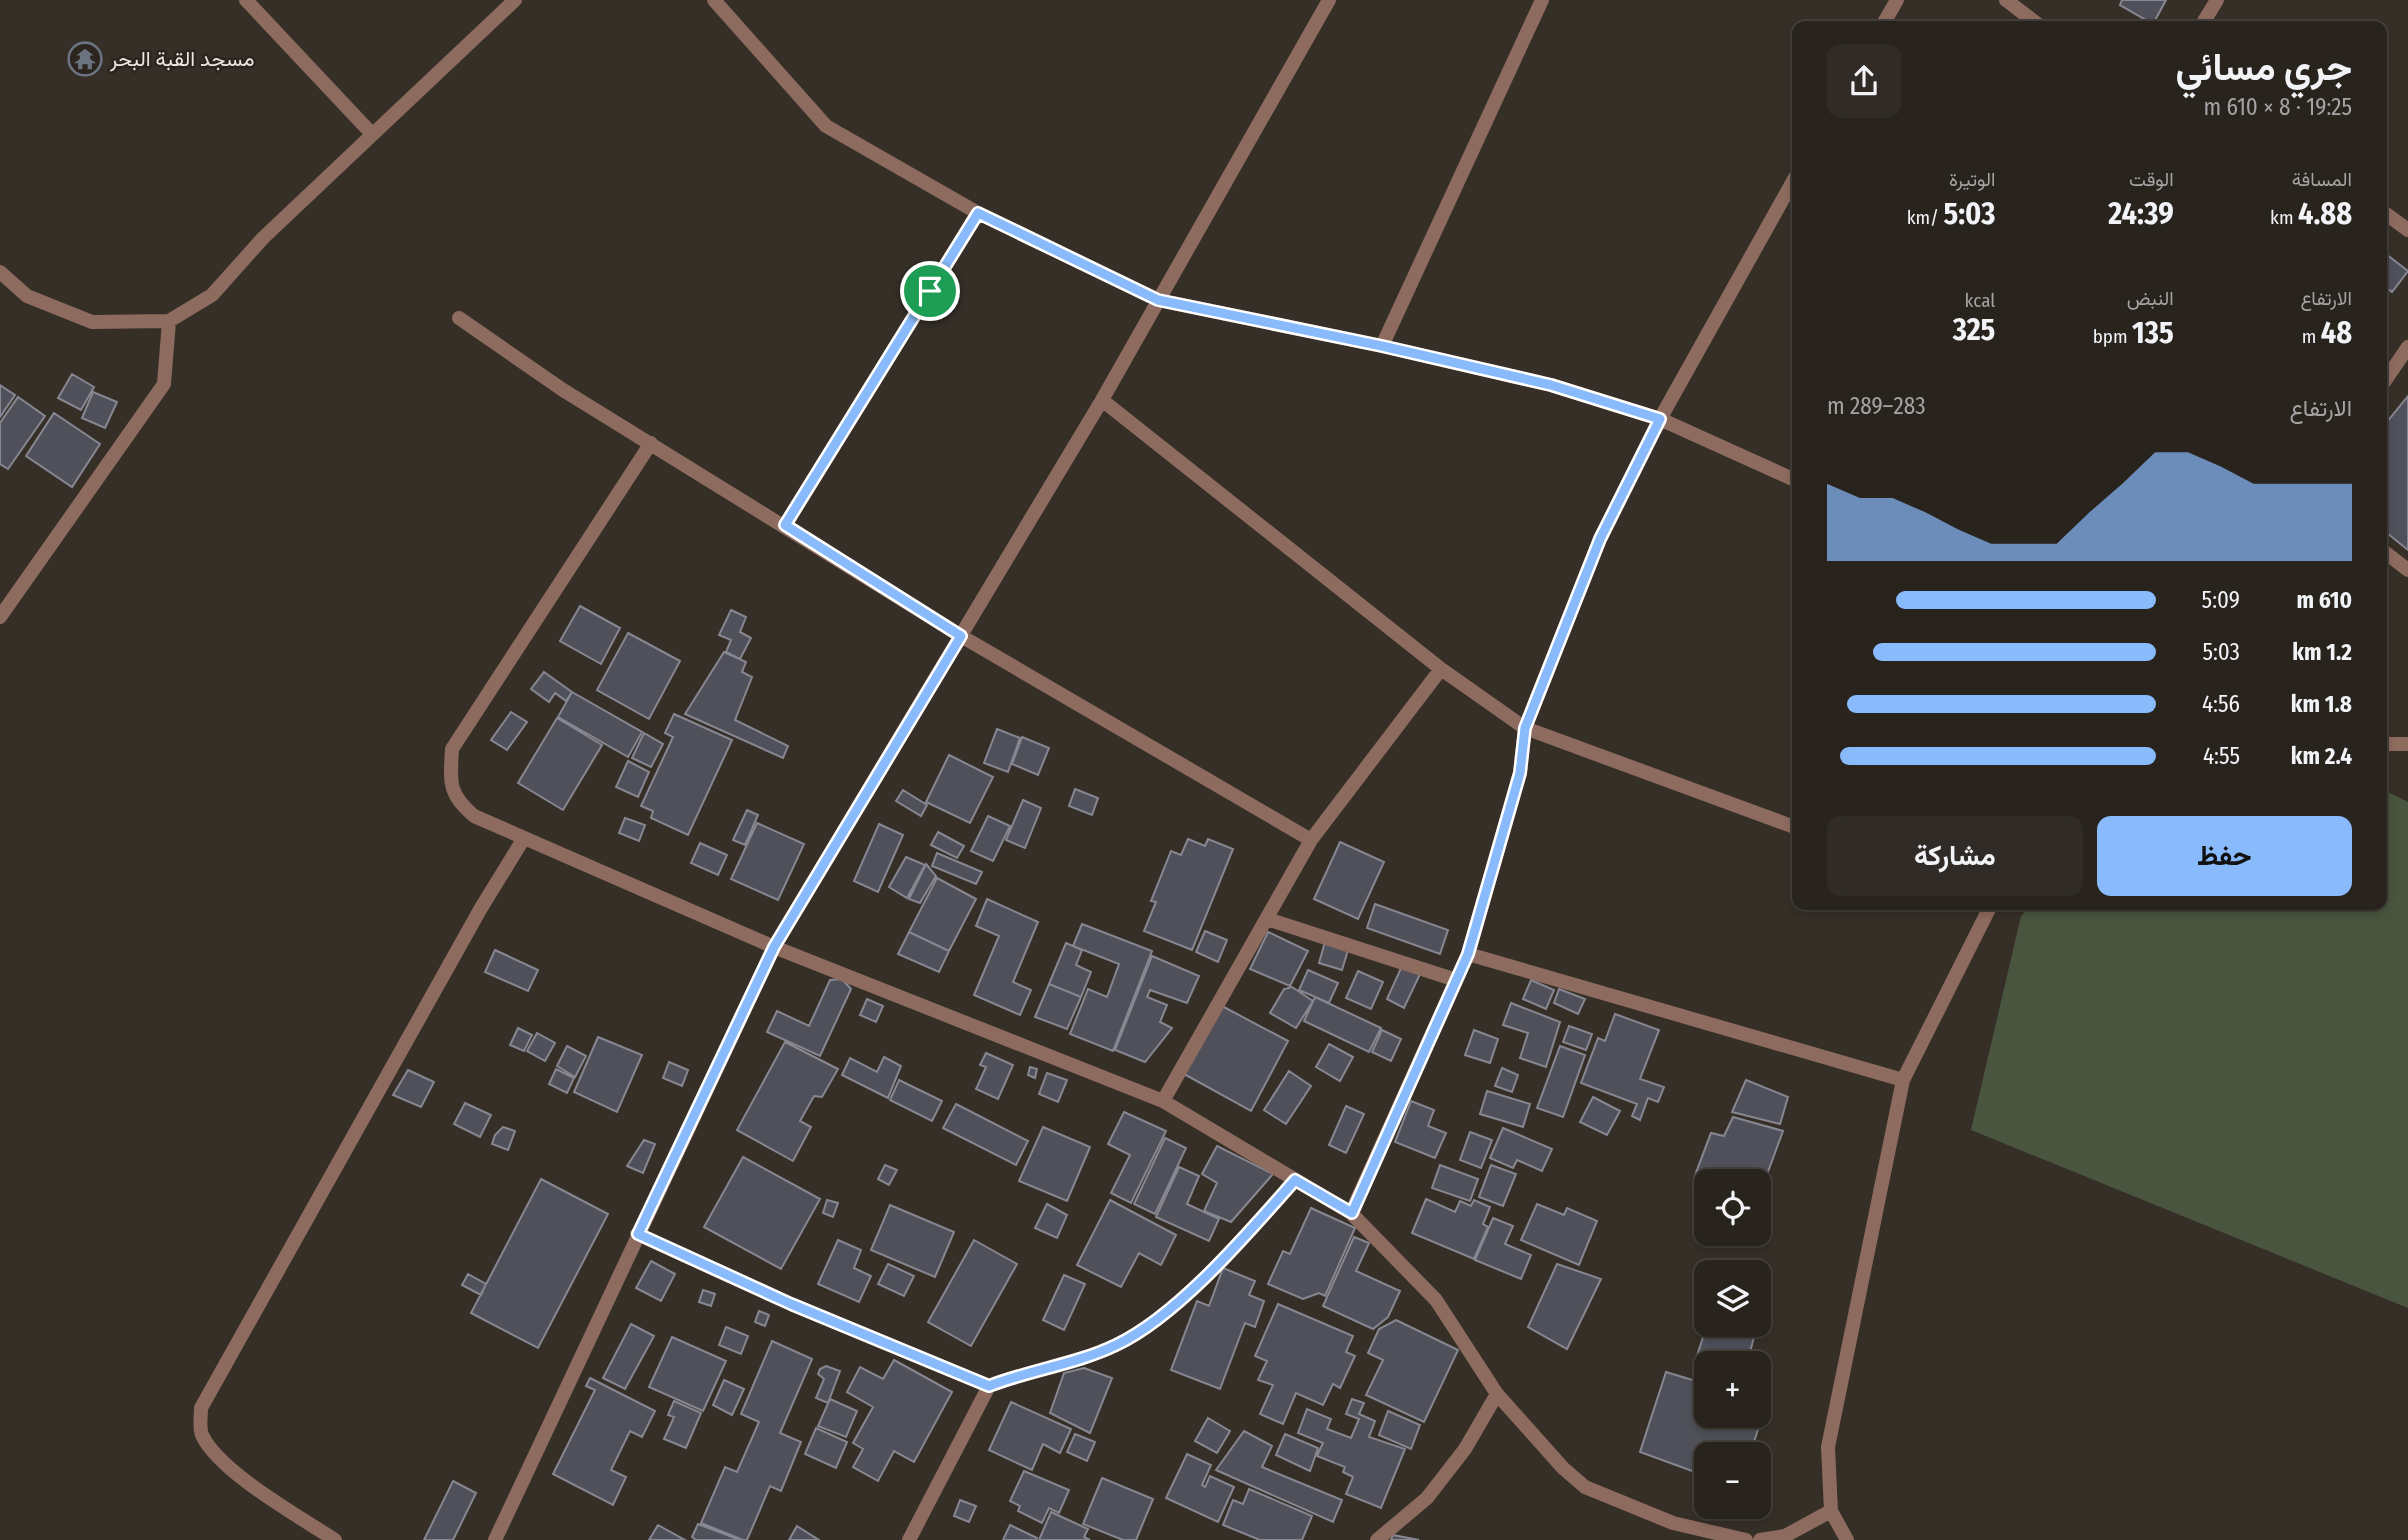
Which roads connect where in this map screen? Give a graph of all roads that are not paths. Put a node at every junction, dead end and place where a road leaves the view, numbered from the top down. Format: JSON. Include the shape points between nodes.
{"nodes":[{"id":1,"x":246,"y":0,"type":"edge"},
{"id":2,"x":516,"y":0,"type":"edge"},
{"id":3,"x":714,"y":0,"type":"edge"},
{"id":4,"x":1329,"y":0,"type":"edge"},
{"id":5,"x":1542,"y":0,"type":"edge"},
{"id":6,"x":1896,"y":0,"type":"edge"},
{"id":7,"x":2006,"y":0,"type":"edge"},
{"id":8,"x":2217,"y":0,"type":"edge"},
{"id":9,"x":1885,"y":21,"type":"edge"},
{"id":10,"x":2033,"y":21,"type":"edge"},
{"id":11,"x":2204,"y":21,"type":"edge"},
{"id":12,"x":372,"y":134,"type":"junction"},
{"id":13,"x":1792,"y":183,"type":"edge"},
{"id":14,"x":978,"y":213,"type":"junction"},
{"id":15,"x":2387,"y":215,"type":"edge"},
{"id":16,"x":2408,"y":230,"type":"edge"},
{"id":17,"x":0,"y":272,"type":"edge"},
{"id":18,"x":1158,"y":300,"type":"junction"},
{"id":19,"x":459,"y":318,"type":"dead end"},
{"id":20,"x":169,"y":321,"type":"junction"},
{"id":21,"x":1382,"y":346,"type":"junction"},
{"id":22,"x":2408,"y":347,"type":"edge"},
{"id":23,"x":2387,"y":378,"type":"edge"},
{"id":24,"x":1102,"y":400,"type":"junction"},
{"id":25,"x":1660,"y":419,"type":"junction"},
{"id":26,"x":651,"y":443,"type":"junction"},
{"id":27,"x":1792,"y":479,"type":"edge"},
{"id":28,"x":785,"y":525,"type":"junction"},
{"id":29,"x":2387,"y":554,"type":"edge"},
{"id":30,"x":2408,"y":570,"type":"edge"},
{"id":31,"x":0,"y":617,"type":"edge"},
{"id":32,"x":961,"y":636,"type":"junction"},
{"id":33,"x":1441,"y":670,"type":"junction"},
{"id":34,"x":1525,"y":728,"type":"junction"},
{"id":35,"x":2387,"y":744,"type":"edge"},
{"id":36,"x":2408,"y":744,"type":"edge"},
{"id":37,"x":1792,"y":826,"type":"edge"},
{"id":38,"x":524,"y":838,"type":"junction"},
{"id":39,"x":1311,"y":840,"type":"junction"},
{"id":40,"x":1989,"y":910,"type":"edge"},
{"id":41,"x":1267,"y":919,"type":"junction"},
{"id":42,"x":774,"y":947,"type":"junction"},
{"id":43,"x":1468,"y":954,"type":"junction"},
{"id":44,"x":1457,"y":980,"type":"junction"},
{"id":45,"x":1903,"y":1080,"type":"junction"},
{"id":46,"x":1163,"y":1101,"type":"junction"},
{"id":47,"x":1295,"y":1180,"type":"junction"},
{"id":48,"x":1352,"y":1213,"type":"junction"},
{"id":49,"x":638,"y":1234,"type":"junction"},
{"id":50,"x":989,"y":1386,"type":"junction"},
{"id":51,"x":1497,"y":1394,"type":"junction"},
{"id":52,"x":1831,"y":1511,"type":"junction"},
{"id":53,"x":335,"y":1540,"type":"edge"},
{"id":54,"x":495,"y":1540,"type":"edge"},
{"id":55,"x":909,"y":1540,"type":"edge"},
{"id":56,"x":1377,"y":1540,"type":"edge"},
{"id":57,"x":1746,"y":1540,"type":"edge"},
{"id":58,"x":1760,"y":1540,"type":"edge"},
{"id":59,"x":1847,"y":1540,"type":"edge"}],
"edges":[{"from":1,"to":12,"type":"street"},
{"from":2,"to":12,"type":"street"},
{"from":3,"to":14,"type":"street","via":[[826,126]]},
{"from":4,"to":18,"type":"street"},
{"from":5,"to":21,"type":"street"},
{"from":6,"to":9,"type":"street"},
{"from":7,"to":10,"type":"street"},
{"from":8,"to":11,"type":"street"},
{"from":12,"to":20,"type":"street","via":[[263,238],[212,295]]},
{"from":13,"to":25,"type":"street"},
{"from":14,"to":18,"type":"street"},
{"from":14,"to":28,"type":"street"},
{"from":15,"to":16,"type":"street"},
{"from":17,"to":20,"type":"street","via":[[27,296],[92,322]]},
{"from":18,"to":21,"type":"street"},
{"from":18,"to":24,"type":"street"},
{"from":19,"to":26,"type":"street","via":[[563,390]]},
{"from":20,"to":31,"type":"street","via":[[164,384]]},
{"from":21,"to":25,"type":"street","via":[[1551,385]]},
{"from":22,"to":23,"type":"street"},
{"from":24,"to":32,"type":"street"},
{"from":24,"to":33,"type":"street"},
{"from":25,"to":27,"type":"street"},
{"from":25,"to":34,"type":"street","via":[[1600,539]]},
{"from":26,"to":28,"type":"street"},
{"from":26,"to":38,"type":"street","via":[[452,750],[450,783],[457,802],[474,816]]},
{"from":28,"to":32,"type":"street"},
{"from":29,"to":30,"type":"street"},
{"from":32,"to":39,"type":"street"},
{"from":32,"to":42,"type":"street"},
{"from":33,"to":34,"type":"street"},
{"from":33,"to":39,"type":"street"},
{"from":34,"to":37,"type":"street"},
{"from":34,"to":43,"type":"street","via":[[1520,773]]},
{"from":35,"to":36,"type":"street"},
{"from":38,"to":42,"type":"street"},
{"from":38,"to":53,"type":"street","via":[[201,1408],[201,1433],[215,1455]]},
{"from":39,"to":41,"type":"street"},
{"from":40,"to":45,"type":"street"},
{"from":41,"to":44,"type":"street"},
{"from":41,"to":46,"type":"street"},
{"from":42,"to":46,"type":"street"},
{"from":42,"to":49,"type":"street"},
{"from":43,"to":44,"type":"street"},
{"from":43,"to":45,"type":"street"},
{"from":44,"to":48,"type":"street"},
{"from":45,"to":52,"type":"street","via":[[1828,1447]]},
{"from":46,"to":47,"type":"street"},
{"from":47,"to":48,"type":"street"},
{"from":47,"to":50,"type":"street","via":[[1198,1283],[1142,1331],[1114,1346]]},
{"from":48,"to":51,"type":"street","via":[[1436,1300]]},
{"from":49,"to":50,"type":"street"},
{"from":49,"to":54,"type":"street"},
{"from":50,"to":55,"type":"street"},
{"from":51,"to":56,"type":"street","via":[[1465,1449],[1427,1498]]},
{"from":51,"to":57,"type":"street","via":[[1585,1487],[1673,1524]]},
{"from":52,"to":58,"type":"street","via":[[1784,1536]]},
{"from":52,"to":59,"type":"street"}]}
